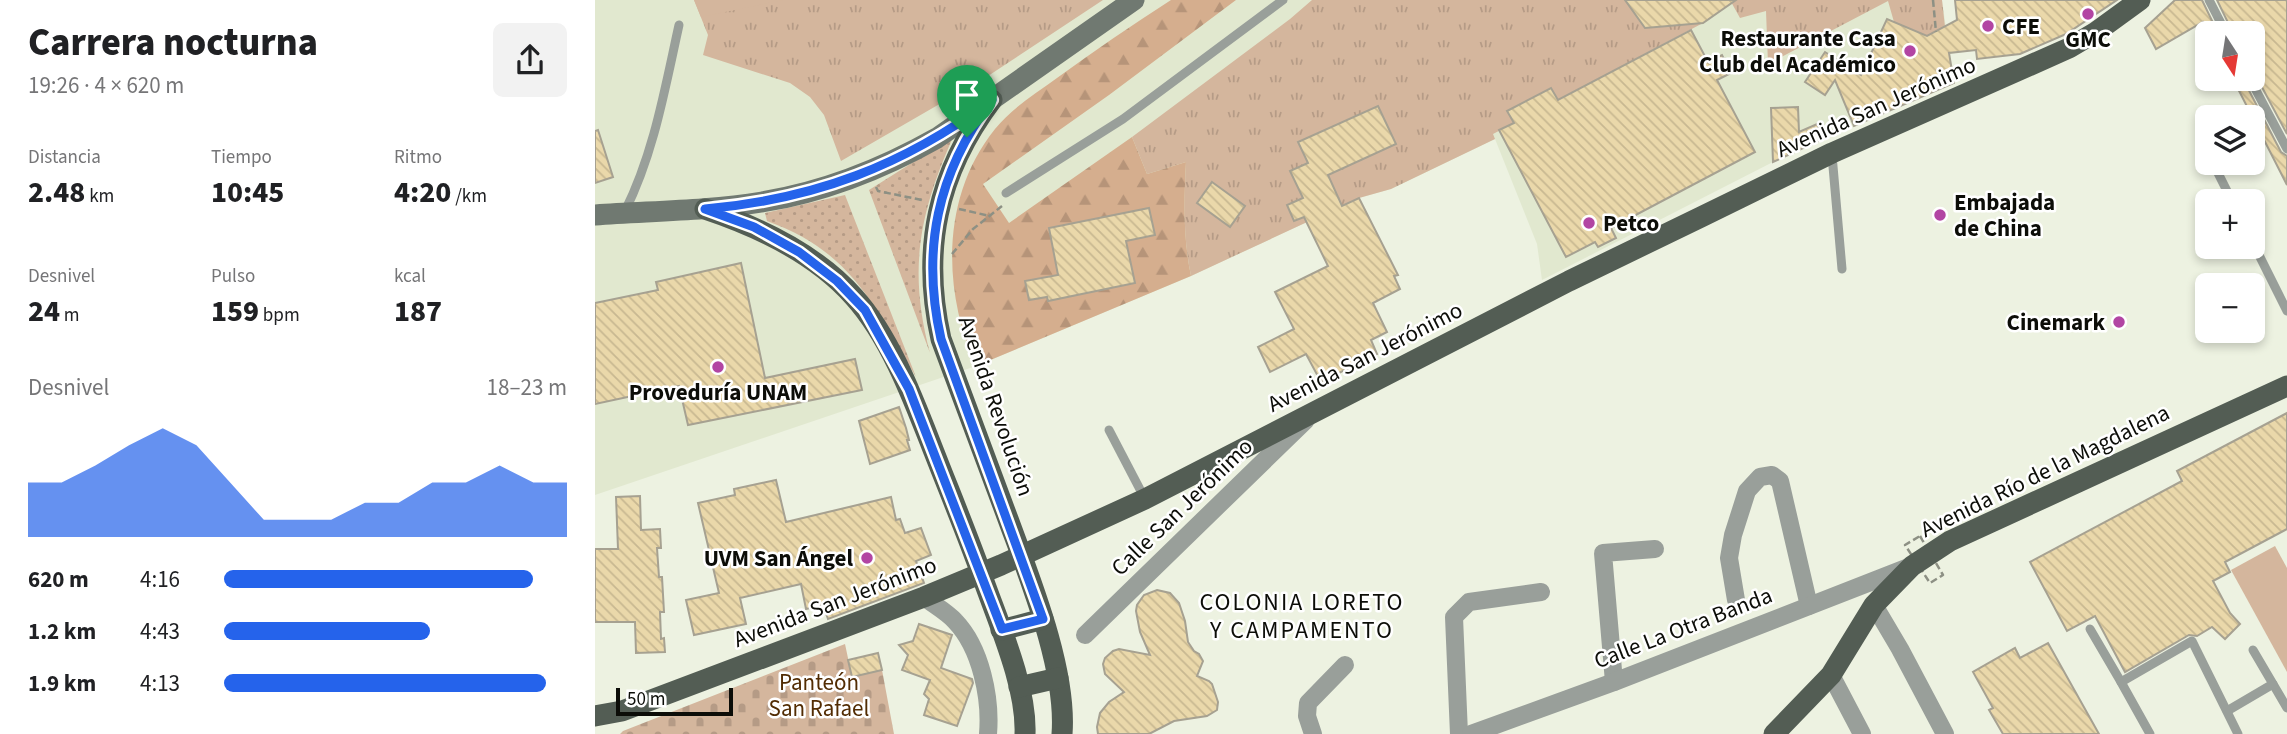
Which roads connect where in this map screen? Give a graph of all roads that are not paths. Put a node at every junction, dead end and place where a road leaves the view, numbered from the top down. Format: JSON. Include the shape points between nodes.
{"nodes":[{"id":1,"x":1134,"y":0,"type":"edge"},
{"id":2,"x":1283,"y":0,"type":"edge"},
{"id":3,"x":2140,"y":0,"type":"edge"},
{"id":4,"x":2209,"y":0,"type":"edge"},
{"id":5,"x":2220,"y":21,"type":"edge"},
{"id":6,"x":679,"y":24,"type":"dead end"},
{"id":7,"x":2256,"y":91,"type":"edge"},
{"id":8,"x":992,"y":100,"type":"junction"},
{"id":9,"x":2287,"y":149,"type":"edge"},
{"id":10,"x":1832,"y":153,"type":"junction"},
{"id":11,"x":1006,"y":193,"type":"road end"},
{"id":12,"x":705,"y":209,"type":"junction"},
{"id":13,"x":624,"y":213,"type":"junction"},
{"id":14,"x":595,"y":215,"type":"edge"},
{"id":15,"x":2261,"y":259,"type":"edge"},
{"id":16,"x":1842,"y":269,"type":"dead end"},
{"id":17,"x":2287,"y":311,"type":"edge"},
{"id":18,"x":2287,"y":386,"type":"edge"},
{"id":19,"x":1313,"y":414,"type":"junction"},
{"id":20,"x":1109,"y":430,"type":"dead end"},
{"id":21,"x":1145,"y":499,"type":"junction"},
{"id":22,"x":1655,"y":549,"type":"dead end"},
{"id":23,"x":1909,"y":556,"type":"junction"},
{"id":24,"x":1541,"y":592,"type":"dead end"},
{"id":25,"x":924,"y":597,"type":"junction"},
{"id":26,"x":1736,"y":600,"type":"dead end"},
{"id":27,"x":1874,"y":605,"type":"junction"},
{"id":28,"x":1809,"y":606,"type":"junction"},
{"id":29,"x":1043,"y":619,"type":"junction"},
{"id":30,"x":1002,"y":629,"type":"junction"},
{"id":31,"x":2090,"y":629,"type":"dead end"},
{"id":32,"x":1085,"y":635,"type":"dead end"},
{"id":33,"x":2253,"y":650,"type":"dead end"},
{"id":34,"x":1345,"y":665,"type":"dead end"},
{"id":35,"x":1831,"y":675,"type":"junction"},
{"id":36,"x":1058,"y":678,"type":"junction"},
{"id":37,"x":1614,"y":682,"type":"junction"},
{"id":38,"x":2121,"y":682,"type":"junction"},
{"id":39,"x":2273,"y":684,"type":"junction"},
{"id":40,"x":1019,"y":687,"type":"junction"},
{"id":41,"x":2287,"y":708,"type":"edge"},
{"id":42,"x":2227,"y":711,"type":"junction"},
{"id":43,"x":595,"y":716,"type":"edge"},
{"id":44,"x":988,"y":734,"type":"edge"},
{"id":45,"x":1025,"y":734,"type":"edge"},
{"id":46,"x":1062,"y":734,"type":"edge"},
{"id":47,"x":1313,"y":734,"type":"edge"},
{"id":48,"x":1459,"y":734,"type":"edge"},
{"id":49,"x":1471,"y":734,"type":"edge"},
{"id":50,"x":1774,"y":734,"type":"edge"},
{"id":51,"x":1862,"y":734,"type":"edge"},
{"id":52,"x":1945,"y":734,"type":"edge"},
{"id":53,"x":2150,"y":734,"type":"edge"},
{"id":54,"x":2238,"y":734,"type":"edge"}],
"edges":[{"from":1,"to":8,"type":"street"},
{"from":2,"to":11,"type":"lane","via":[[1123,119]]},
{"from":3,"to":10,"type":"main road","name":"Avenida San Jerónimo","via":[[2069,48]]},
{"from":4,"to":5,"type":"lane"},
{"from":6,"to":13,"type":"lane","via":[[650,146]]},
{"from":7,"to":9,"type":"lane"},
{"from":8,"to":12,"type":"street","via":[[918,148],[848,180],[773,200]]},
{"from":8,"to":29,"type":"main road","name":"Avenida Revolución","via":[[967,137],[948,178],[936,221],[932,277],[941,339]]},
{"from":10,"to":16,"type":"lane"},
{"from":10,"to":19,"type":"main road","name":"Avenida San Jerónimo","via":[[1569,281]]},
{"from":12,"to":13,"type":"street"},
{"from":12,"to":30,"type":"main road","via":[[754,227],[799,252],[837,281],[876,327],[909,389]]},
{"from":13,"to":14,"type":"street"},
{"from":15,"to":17,"type":"lane"},
{"from":18,"to":23,"type":"main road","name":"Avenida Río de la Magdalena"},
{"from":19,"to":21,"type":"main road","name":"Avenida San Jerónimo"},
{"from":19,"to":32,"type":"street","name":"Calle San Jerónimo"},
{"from":20,"to":21,"type":"lane"},
{"from":21,"to":25,"type":"main road","name":"Avenida San Jerónimo"},
{"from":22,"to":37,"type":"street","via":[[1603,553]]},
{"from":23,"to":27,"type":"main road","name":"Avenida Río de la Magdalena"},
{"from":23,"to":28,"type":"street","name":"Calle La Otra Banda"},
{"from":24,"to":48,"type":"street","via":[[1469,602],[1454,617]]},
{"from":25,"to":43,"type":"main road","name":"Avenida San Jerónimo","via":[[622,711]]},
{"from":25,"to":44,"type":"street","via":[[955,621],[974,654],[987,692]]},
{"from":26,"to":28,"type":"street","via":[[1729,558],[1733,535],[1747,491],[1760,477],[1772,475],[1780,481]]},
{"from":27,"to":35,"type":"main road","name":"Avenida Río de la Magdalena"},
{"from":27,"to":52,"type":"street"},
{"from":28,"to":37,"type":"street","name":"Calle La Otra Banda"},
{"from":29,"to":30,"type":"main road"},
{"from":29,"to":36,"type":"main road","name":"Avenida Revolución"},
{"from":30,"to":40,"type":"main road"},
{"from":31,"to":38,"type":"lane"},
{"from":33,"to":39,"type":"lane"},
{"from":34,"to":47,"type":"street","via":[[1308,703]]},
{"from":35,"to":50,"type":"main road","name":"Avenida Río de la Magdalena"},
{"from":35,"to":51,"type":"street"},
{"from":36,"to":40,"type":"main road"},
{"from":36,"to":46,"type":"main road","name":"Avenida Revolución"},
{"from":37,"to":49,"type":"street","name":"Calle La Otra Banda"},
{"from":38,"to":42,"type":"lane","via":[[2192,641]]},
{"from":38,"to":53,"type":"lane"},
{"from":39,"to":41,"type":"lane"},
{"from":39,"to":42,"type":"lane"},
{"from":40,"to":45,"type":"main road"},
{"from":42,"to":54,"type":"lane"}]}
